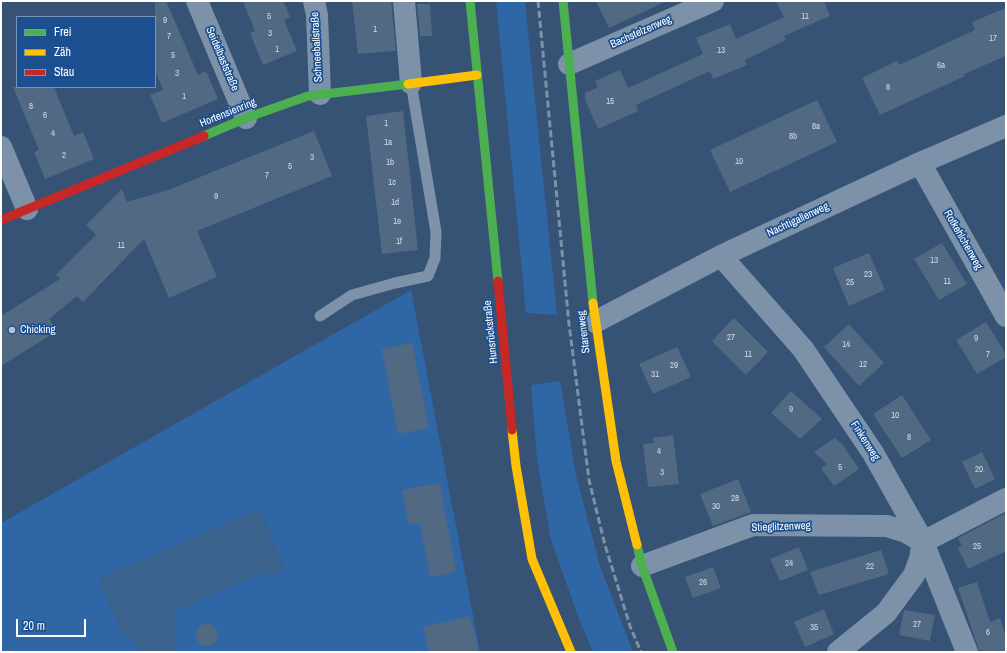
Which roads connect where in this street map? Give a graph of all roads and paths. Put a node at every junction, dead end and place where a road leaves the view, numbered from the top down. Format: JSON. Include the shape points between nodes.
{"nodes":[{"id":1,"x":197,"y":1,"type":"edge"},
{"id":2,"x":314,"y":1,"type":"edge"},
{"id":3,"x":404,"y":1,"type":"edge"},
{"id":4,"x":470,"y":1,"type":"edge"},
{"id":5,"x":563,"y":1,"type":"edge"},
{"id":6,"x":713,"y":1,"type":"edge"},
{"id":7,"x":569,"y":64,"type":"junction"},
{"id":8,"x":477,"y":75,"type":"junction"},
{"id":9,"x":411,"y":82,"type":"junction"},
{"id":10,"x":320,"y":94,"type":"junction"},
{"id":11,"x":246,"y":118,"type":"junction"},
{"id":12,"x":1006,"y":126,"type":"edge"},
{"id":13,"x":1,"y":147,"type":"edge"},
{"id":14,"x":920,"y":163,"type":"junction"},
{"id":15,"x":27,"y":209,"type":"junction"},
{"id":16,"x":1,"y":220,"type":"edge"},
{"id":17,"x":721,"y":256,"type":"junction"},
{"id":18,"x":320,"y":316,"type":"dead end"},
{"id":19,"x":1006,"y":316,"type":"edge"},
{"id":20,"x":594,"y":322,"type":"junction"},
{"id":21,"x":1006,"y":499,"type":"edge"},
{"id":22,"x":923,"y":542,"type":"junction"},
{"id":23,"x":642,"y":566,"type":"junction"},
{"id":24,"x":571,"y":652,"type":"edge"},
{"id":25,"x":673,"y":652,"type":"edge"},
{"id":26,"x":838,"y":652,"type":"edge"},
{"id":27,"x":967,"y":652,"type":"edge"}],
"edges":[{"from":1,"to":11,"type":"street","name":"Seidelbaststraße"},
{"from":2,"to":10,"type":"street","name":"Schneeballstraße","via":[[317,15]]},
{"from":3,"to":9,"type":"street"},
{"from":4,"to":8,"type":"street","name":"Hunsrückstraße"},
{"from":5,"to":7,"type":"street","name":"Starenweg"},
{"from":6,"to":7,"type":"street","name":"Bachstelzenweg"},
{"from":7,"to":20,"type":"street","name":"Starenweg"},
{"from":8,"to":9,"type":"street","name":"Hortensienring"},
{"from":8,"to":24,"type":"street","name":"Hunsrückstraße","via":[[516,466],[532,559]]},
{"from":9,"to":10,"type":"street","name":"Hortensienring"},
{"from":9,"to":18,"type":"lane","via":[[436,232],[435,258],[428,276],[352,295]]},
{"from":10,"to":11,"type":"street","name":"Hortensienring"},
{"from":11,"to":15,"type":"street","name":"Hortensienring"},
{"from":12,"to":14,"type":"street","name":"Nachtigallenweg"},
{"from":13,"to":15,"type":"street"},
{"from":14,"to":17,"type":"street","name":"Nachtigallenweg"},
{"from":14,"to":19,"type":"street","name":"Rotkehlchenweg"},
{"from":15,"to":16,"type":"street","name":"Hortensienring"},
{"from":17,"to":20,"type":"street","name":"Nachtigallenweg"},
{"from":17,"to":22,"type":"street","name":"Finkenweg","via":[[803,349],[873,453]]},
{"from":20,"to":23,"type":"street","name":"Starenweg","via":[[616,461]]},
{"from":21,"to":22,"type":"street"},
{"from":22,"to":23,"type":"street","name":"Stieglitzenweg","via":[[906,532],[887,526],[753,525]]},
{"from":22,"to":26,"type":"street","via":[[914,575],[886,613]]},
{"from":22,"to":27,"type":"street","name":"Finkenweg"},
{"from":23,"to":25,"type":"street","name":"Starenweg"}]}
